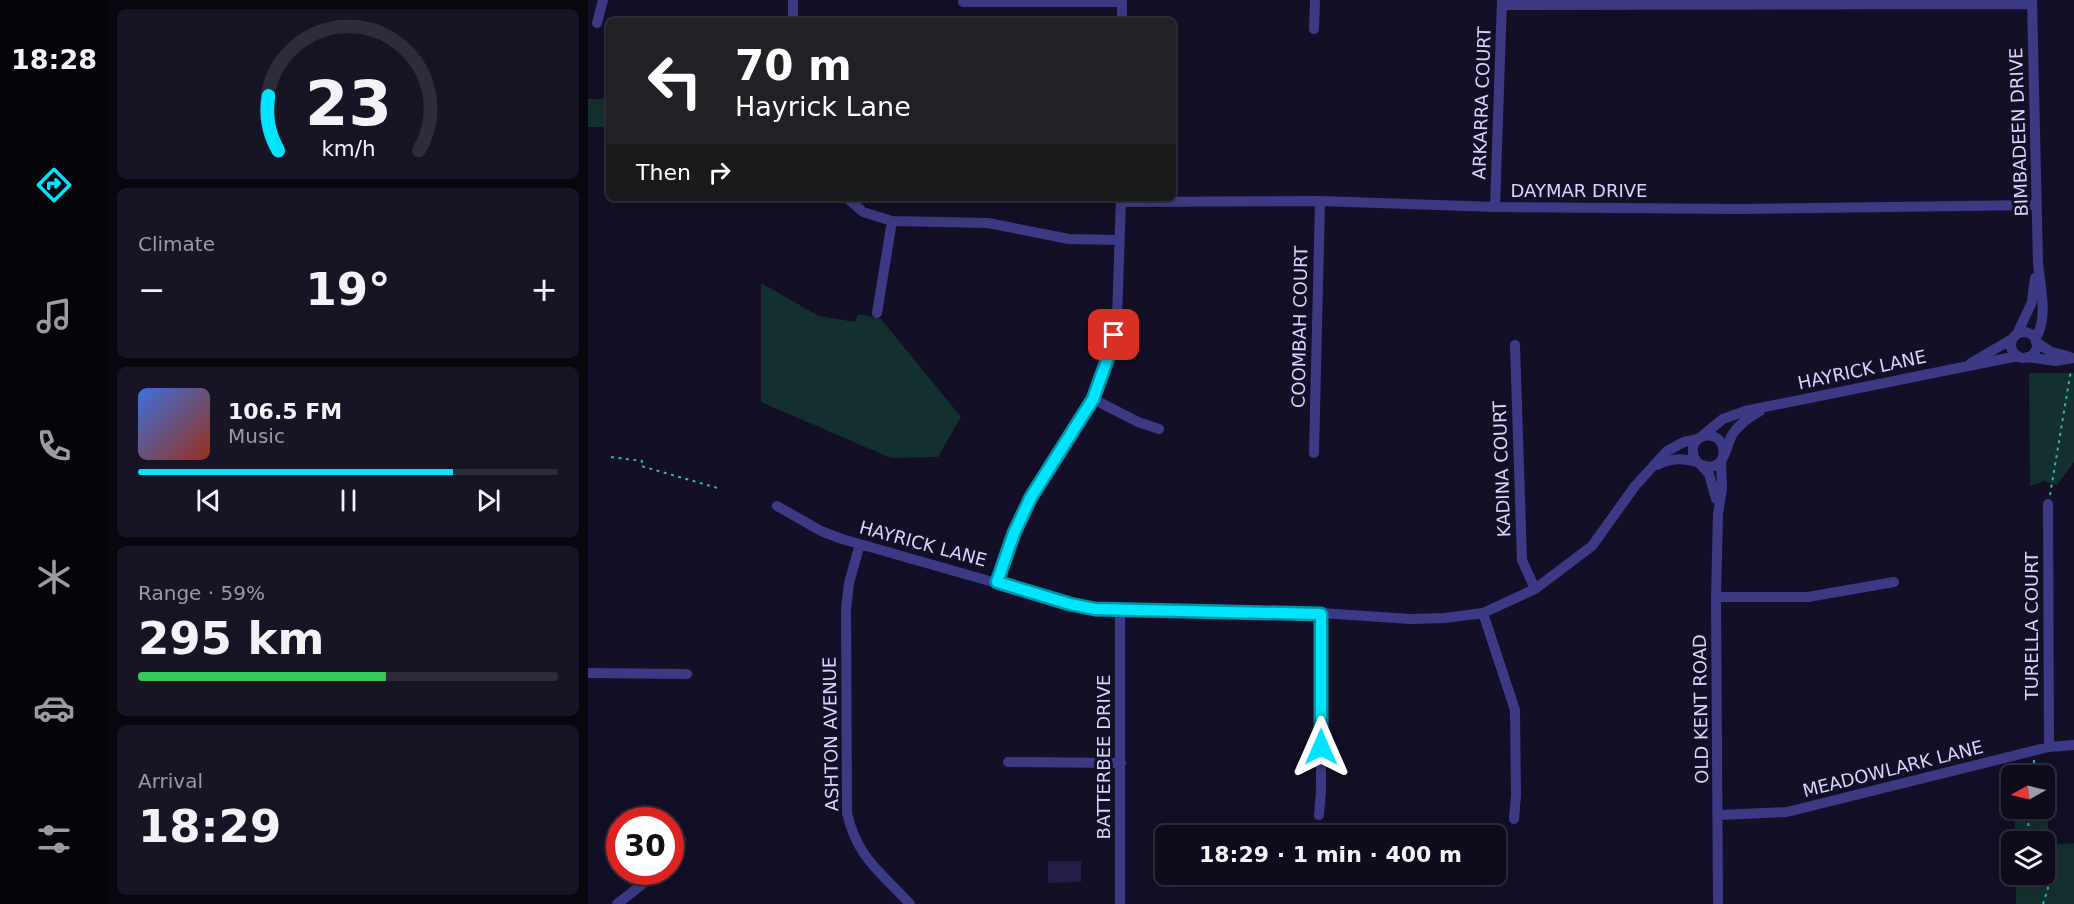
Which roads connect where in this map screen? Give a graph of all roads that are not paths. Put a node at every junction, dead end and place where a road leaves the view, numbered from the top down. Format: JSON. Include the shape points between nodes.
{"nodes":[{"id":1,"x":603,"y":0,"type":"edge"},
{"id":2,"x":793,"y":0,"type":"edge"},
{"id":3,"x":1315,"y":0,"type":"edge"},
{"id":4,"x":1122,"y":1,"type":"edge"},
{"id":5,"x":963,"y":2,"type":"dead end"},
{"id":6,"x":1502,"y":2,"type":"edge"},
{"id":7,"x":2032,"y":2,"type":"edge"},
{"id":8,"x":793,"y":18,"type":"edge"},
{"id":9,"x":1122,"y":18,"type":"edge"},
{"id":10,"x":597,"y":23,"type":"dead end"},
{"id":11,"x":1314,"y":29,"type":"dead end"},
{"id":12,"x":1176,"y":200,"type":"edge"},
{"id":13,"x":850,"y":201,"type":"edge"},
{"id":14,"x":1121,"y":201,"type":"edge"},
{"id":15,"x":1320,"y":201,"type":"junction"},
{"id":16,"x":2037,"y":205,"type":"junction"},
{"id":17,"x":1495,"y":207,"type":"junction"},
{"id":18,"x":892,"y":221,"type":"junction"},
{"id":19,"x":1119,"y":240,"type":"junction"},
{"id":20,"x":2038,"y":263,"type":"junction"},
{"id":21,"x":877,"y":313,"type":"dead end"},
{"id":22,"x":2014,"y":337,"type":"junction"},
{"id":23,"x":2035,"y":340,"type":"junction"},
{"id":24,"x":1515,"y":345,"type":"dead end"},
{"id":25,"x":2023,"y":356,"type":"junction"},
{"id":26,"x":2073,"y":361,"type":"edge"},
{"id":27,"x":1965,"y":365,"type":"junction"},
{"id":28,"x":1093,"y":399,"type":"junction"},
{"id":29,"x":1766,"y":408,"type":"junction"},
{"id":30,"x":1159,"y":429,"type":"dead end"},
{"id":31,"x":1700,"y":438,"type":"junction"},
{"id":32,"x":1314,"y":453,"type":"dead end"},
{"id":33,"x":1722,"y":458,"type":"junction"},
{"id":34,"x":1699,"y":464,"type":"junction"},
{"id":35,"x":1653,"y":467,"type":"junction"},
{"id":36,"x":2048,"y":504,"type":"road end"},
{"id":37,"x":777,"y":506,"type":"dead end"},
{"id":38,"x":1718,"y":514,"type":"junction"},
{"id":39,"x":860,"y":544,"type":"junction"},
{"id":40,"x":997,"y":582,"type":"junction"},
{"id":41,"x":1894,"y":582,"type":"dead end"},
{"id":42,"x":1535,"y":590,"type":"junction"},
{"id":43,"x":1716,"y":597,"type":"junction"},
{"id":44,"x":1120,"y":610,"type":"junction"},
{"id":45,"x":1484,"y":613,"type":"junction"},
{"id":46,"x":1321,"y":614,"type":"junction"},
{"id":47,"x":588,"y":673,"type":"edge"},
{"id":48,"x":687,"y":674,"type":"dead end"},
{"id":49,"x":2074,"y":745,"type":"edge"},
{"id":50,"x":2049,"y":747,"type":"junction"},
{"id":51,"x":1008,"y":762,"type":"dead end"},
{"id":52,"x":1121,"y":763,"type":"junction"},
{"id":53,"x":1319,"y":814,"type":"dead end"},
{"id":54,"x":1719,"y":815,"type":"junction"},
{"id":55,"x":1514,"y":819,"type":"dead end"},
{"id":56,"x":641,"y":885,"type":"edge"},
{"id":57,"x":617,"y":904,"type":"edge"},
{"id":58,"x":910,"y":904,"type":"edge"},
{"id":59,"x":1120,"y":904,"type":"edge"},
{"id":60,"x":1718,"y":904,"type":"edge"}],
"edges":[{"from":1,"to":10,"type":"street"},
{"from":2,"to":8,"type":"street"},
{"from":3,"to":11,"type":"street"},
{"from":4,"to":5,"type":"street"},
{"from":4,"to":9,"type":"street"},
{"from":6,"to":7,"type":"street"},
{"from":6,"to":17,"type":"street","name":"ARKARRA COURT"},
{"from":7,"to":16,"type":"street","name":"BIMBADEEN DRIVE"},
{"from":12,"to":15,"type":"street","name":"DAYMAR DRIVE"},
{"from":13,"to":18,"type":"street","via":[[863,212]]},
{"from":14,"to":19,"type":"street"},
{"from":15,"to":17,"type":"street","name":"DAYMAR DRIVE"},
{"from":15,"to":32,"type":"street","name":"COOMBAH COURT"},
{"from":16,"to":17,"type":"street","name":"DAYMAR DRIVE","via":[[1737,210]]},
{"from":16,"to":20,"type":"street","name":"BIMBADEEN DRIVE"},
{"from":18,"to":19,"type":"street","via":[[988,223],[1069,239]]},
{"from":18,"to":21,"type":"street"},
{"from":19,"to":28,"type":"street","via":[[1117,318]]},
{"from":20,"to":22,"type":"street","name":"BIMBADEEN DRIVE","via":[[2032,302]]},
{"from":20,"to":23,"type":"street","name":"BIMBADEEN DRIVE","via":[[2042,303]]},
{"from":22,"to":23,"type":"street","via":[[2029,333]]},
{"from":22,"to":25,"type":"street","via":[[2012,349]]},
{"from":22,"to":27,"type":"street","name":"HAYRICK LANE"},
{"from":23,"to":25,"type":"street","via":[[2034,351]]},
{"from":23,"to":26,"type":"street"},
{"from":24,"to":42,"type":"street","name":"KADINA COURT","via":[[1522,560]]},
{"from":25,"to":26,"type":"street","name":"HAYRICK LANE"},
{"from":25,"to":27,"type":"street","name":"HAYRICK LANE"},
{"from":27,"to":29,"type":"street","name":"HAYRICK LANE"},
{"from":28,"to":30,"type":"street"},
{"from":28,"to":40,"type":"street","via":[[1031,497]]},
{"from":29,"to":31,"type":"street","name":"HAYRICK LANE","via":[[1723,419]]},
{"from":29,"to":33,"type":"street","name":"HAYRICK LANE","via":[[1747,418],[1732,435]]},
{"from":31,"to":33,"type":"street","via":[[1712,435],[1721,441]]},
{"from":31,"to":34,"type":"street","via":[[1693,448]]},
{"from":31,"to":35,"type":"street","name":"HAYRICK LANE","via":[[1666,452]]},
{"from":33,"to":34,"type":"street","via":[[1711,466]]},
{"from":33,"to":38,"type":"street","name":"OLD KENT ROAD"},
{"from":34,"to":35,"type":"street","via":[[1683,458]]},
{"from":34,"to":38,"type":"street","name":"OLD KENT ROAD","via":[[1710,474]]},
{"from":35,"to":42,"type":"street","name":"HAYRICK LANE","via":[[1592,546]]},
{"from":36,"to":50,"type":"street","name":"TURELLA COURT"},
{"from":37,"to":39,"type":"street","name":"HAYRICK LANE","via":[[822,531]]},
{"from":38,"to":43,"type":"street","name":"OLD KENT ROAD"},
{"from":39,"to":40,"type":"street","name":"HAYRICK LANE"},
{"from":39,"to":58,"type":"street","name":"ASHTON AVENUE","via":[[846,609],[847,813],[865,857]]},
{"from":40,"to":44,"type":"street","name":"HAYRICK LANE","via":[[1070,604]]},
{"from":41,"to":43,"type":"street","via":[[1808,597]]},
{"from":42,"to":45,"type":"street","name":"HAYRICK LANE"},
{"from":43,"to":54,"type":"street","name":"OLD KENT ROAD"},
{"from":44,"to":46,"type":"street","name":"HAYRICK LANE"},
{"from":44,"to":52,"type":"street","name":"BATTERBEE DRIVE"},
{"from":45,"to":46,"type":"street","name":"HAYRICK LANE","via":[[1410,619]]},
{"from":45,"to":55,"type":"street","via":[[1515,710]]},
{"from":46,"to":53,"type":"street"},
{"from":47,"to":48,"type":"street"},
{"from":49,"to":50,"type":"street","name":"MEADOWLARK LANE"},
{"from":50,"to":54,"type":"street","name":"MEADOWLARK LANE","via":[[1786,812]]},
{"from":51,"to":52,"type":"street"},
{"from":52,"to":59,"type":"street","name":"BATTERBEE DRIVE"},
{"from":54,"to":60,"type":"street","name":"OLD KENT ROAD"},
{"from":56,"to":57,"type":"street"}]}
